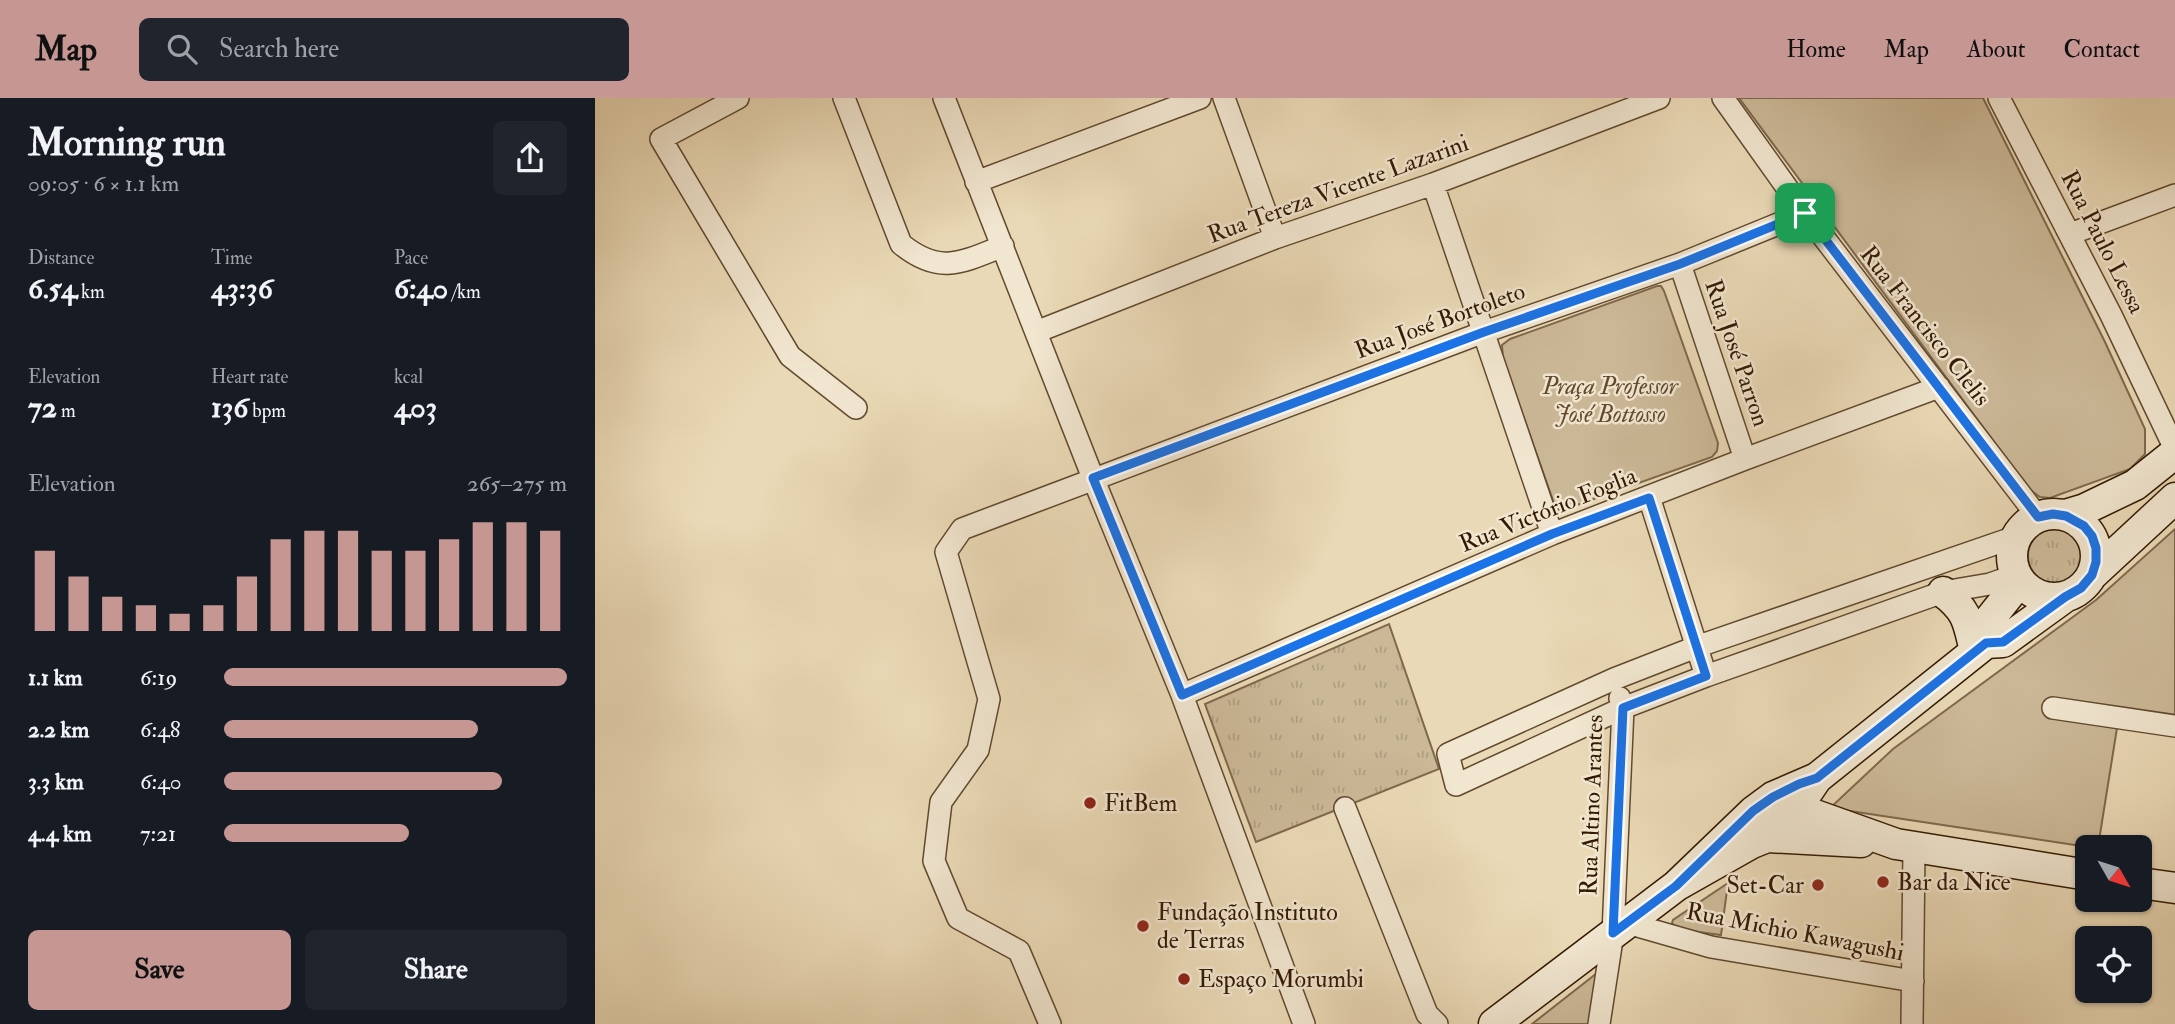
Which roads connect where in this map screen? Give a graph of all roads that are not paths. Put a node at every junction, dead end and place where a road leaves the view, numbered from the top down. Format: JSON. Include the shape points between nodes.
{"nodes":[{"id":1,"x":738,"y":98,"type":"edge"},
{"id":2,"x":844,"y":98,"type":"edge"},
{"id":3,"x":944,"y":98,"type":"edge"},
{"id":4,"x":1200,"y":98,"type":"edge"},
{"id":5,"x":1224,"y":98,"type":"edge"},
{"id":6,"x":1659,"y":98,"type":"edge"},
{"id":7,"x":1723,"y":98,"type":"edge"},
{"id":8,"x":1999,"y":98,"type":"edge"},
{"id":9,"x":976,"y":182,"type":"junction"},
{"id":10,"x":1433,"y":184,"type":"junction"},
{"id":11,"x":2175,"y":195,"type":"edge"},
{"id":12,"x":1805,"y":213,"type":"junction"},
{"id":13,"x":2070,"y":234,"type":"junction"},
{"id":14,"x":1275,"y":237,"type":"junction"},
{"id":15,"x":1003,"y":246,"type":"junction"},
{"id":16,"x":1680,"y":264,"type":"junction"},
{"id":17,"x":1036,"y":332,"type":"junction"},
{"id":18,"x":1484,"y":332,"type":"junction"},
{"id":19,"x":1939,"y":387,"type":"junction"},
{"id":20,"x":856,"y":408,"type":"dead end"},
{"id":21,"x":2175,"y":451,"type":"edge"},
{"id":22,"x":1745,"y":459,"type":"junction"},
{"id":23,"x":1093,"y":478,"type":"junction"},
{"id":24,"x":1649,"y":498,"type":"junction"},
{"id":25,"x":2175,"y":498,"type":"edge"},
{"id":26,"x":2040,"y":523,"type":"junction"},
{"id":27,"x":1552,"y":534,"type":"junction"},
{"id":28,"x":2092,"y":575,"type":"junction"},
{"id":29,"x":2018,"y":578,"type":"junction"},
{"id":30,"x":1943,"y":592,"type":"junction"},
{"id":31,"x":2065,"y":597,"type":"junction"},
{"id":32,"x":1696,"y":647,"type":"junction"},
{"id":33,"x":1981,"y":647,"type":"junction"},
{"id":34,"x":1706,"y":676,"type":"junction"},
{"id":35,"x":1613,"y":679,"type":"junction"},
{"id":36,"x":1182,"y":695,"type":"junction"},
{"id":37,"x":1623,"y":708,"type":"junction"},
{"id":38,"x":2053,"y":708,"type":"dead end"},
{"id":39,"x":2175,"y":726,"type":"edge"},
{"id":40,"x":1345,"y":808,"type":"dead end"},
{"id":41,"x":1773,"y":813,"type":"junction"},
{"id":42,"x":1905,"y":846,"type":"junction"},
{"id":43,"x":2075,"y":873,"type":"edge"},
{"id":44,"x":2153,"y":885,"type":"edge"},
{"id":45,"x":2175,"y":888,"type":"edge"},
{"id":46,"x":1620,"y":928,"type":"junction"},
{"id":47,"x":1913,"y":981,"type":"junction"},
{"id":48,"x":1050,"y":1024,"type":"edge"},
{"id":49,"x":1304,"y":1024,"type":"edge"},
{"id":50,"x":1437,"y":1024,"type":"edge"},
{"id":51,"x":1494,"y":1024,"type":"edge"},
{"id":52,"x":1599,"y":1024,"type":"edge"},
{"id":53,"x":1912,"y":1024,"type":"edge"}],
"edges":[{"from":1,"to":20,"type":"street","via":[[661,139],[790,356]]},
{"from":2,"to":15,"type":"street","via":[[901,244],[932,263],[947,265]]},
{"from":3,"to":9,"type":"street"},
{"from":4,"to":9,"type":"street"},
{"from":5,"to":14,"type":"street"},
{"from":6,"to":10,"type":"street","name":"Rua Tereza Vicente Lazarini"},
{"from":7,"to":12,"type":"street","name":"Rua Francisco Clelis"},
{"from":8,"to":13,"type":"street","name":"Rua Paulo Lessa"},
{"from":9,"to":15,"type":"street"},
{"from":10,"to":14,"type":"street","name":"Rua Tereza Vicente Lazarini"},
{"from":10,"to":18,"type":"street"},
{"from":11,"to":13,"type":"street"},
{"from":12,"to":16,"type":"street","name":"Rua José Bortoleto"},
{"from":12,"to":19,"type":"street","name":"Rua Francisco Clelis"},
{"from":13,"to":21,"type":"street","name":"Rua Paulo Lessa"},
{"from":14,"to":17,"type":"street","name":"Rua Tereza Vicente Lazarini"},
{"from":15,"to":17,"type":"street"},
{"from":16,"to":18,"type":"street","name":"Rua José Bortoleto"},
{"from":16,"to":22,"type":"street","name":"Rua José Parron"},
{"from":17,"to":23,"type":"street"},
{"from":18,"to":23,"type":"street","name":"Rua José Bortoleto"},
{"from":18,"to":27,"type":"street"},
{"from":19,"to":22,"type":"street","name":"Rua Victório Foglia"},
{"from":19,"to":26,"type":"street","name":"Rua Francisco Clelis"},
{"from":21,"to":26,"type":"street","via":[[2135,485]]},
{"from":22,"to":24,"type":"street","name":"Rua Victório Foglia"},
{"from":23,"to":36,"type":"street"},
{"from":23,"to":48,"type":"street","name":"Rua José Bortoleto","via":[[962,529],[946,552],[989,699],[978,750],[941,802],[934,861],[958,918],[1020,951]]},
{"from":24,"to":27,"type":"street","name":"Rua Victório Foglia"},
{"from":24,"to":32,"type":"street"},
{"from":25,"to":28,"type":"street"},
{"from":26,"to":28,"type":"street","via":[[2084,526],[2096,548]]},
{"from":26,"to":29,"type":"street","via":[[2013,548]]},
{"from":26,"to":32,"type":"street"},
{"from":27,"to":36,"type":"street","name":"Rua Victório Foglia"},
{"from":28,"to":31,"type":"street"},
{"from":29,"to":30,"type":"street"},
{"from":29,"to":31,"type":"street","via":[[2034,594]]},
{"from":29,"to":33,"type":"street","via":[[1986,625]]},
{"from":30,"to":33,"type":"street","via":[[1965,613]]},
{"from":30,"to":34,"type":"street"},
{"from":31,"to":33,"type":"street","via":[[2003,642]]},
{"from":32,"to":34,"type":"street"},
{"from":32,"to":35,"type":"street"},
{"from":33,"to":41,"type":"street"},
{"from":34,"to":37,"type":"street"},
{"from":35,"to":37,"type":"street","name":"Rua Altino Arantes"},
{"from":35,"to":37,"type":"street","via":[[1448,754],[1455,785]]},
{"from":36,"to":49,"type":"street"},
{"from":37,"to":46,"type":"street","name":"Rua Altino Arantes"},
{"from":38,"to":39,"type":"street"},
{"from":40,"to":50,"type":"street","via":[[1427,1014]]},
{"from":41,"to":42,"type":"street"},
{"from":41,"to":42,"type":"street"},
{"from":41,"to":46,"type":"street"},
{"from":42,"to":43,"type":"street"},
{"from":42,"to":47,"type":"street"},
{"from":44,"to":45,"type":"street"},
{"from":46,"to":47,"type":"street","name":"Rua Michio Kawagushi"},
{"from":46,"to":51,"type":"street"},
{"from":46,"to":52,"type":"street","name":"Rua Altino Arantes"},
{"from":47,"to":53,"type":"street"}]}
